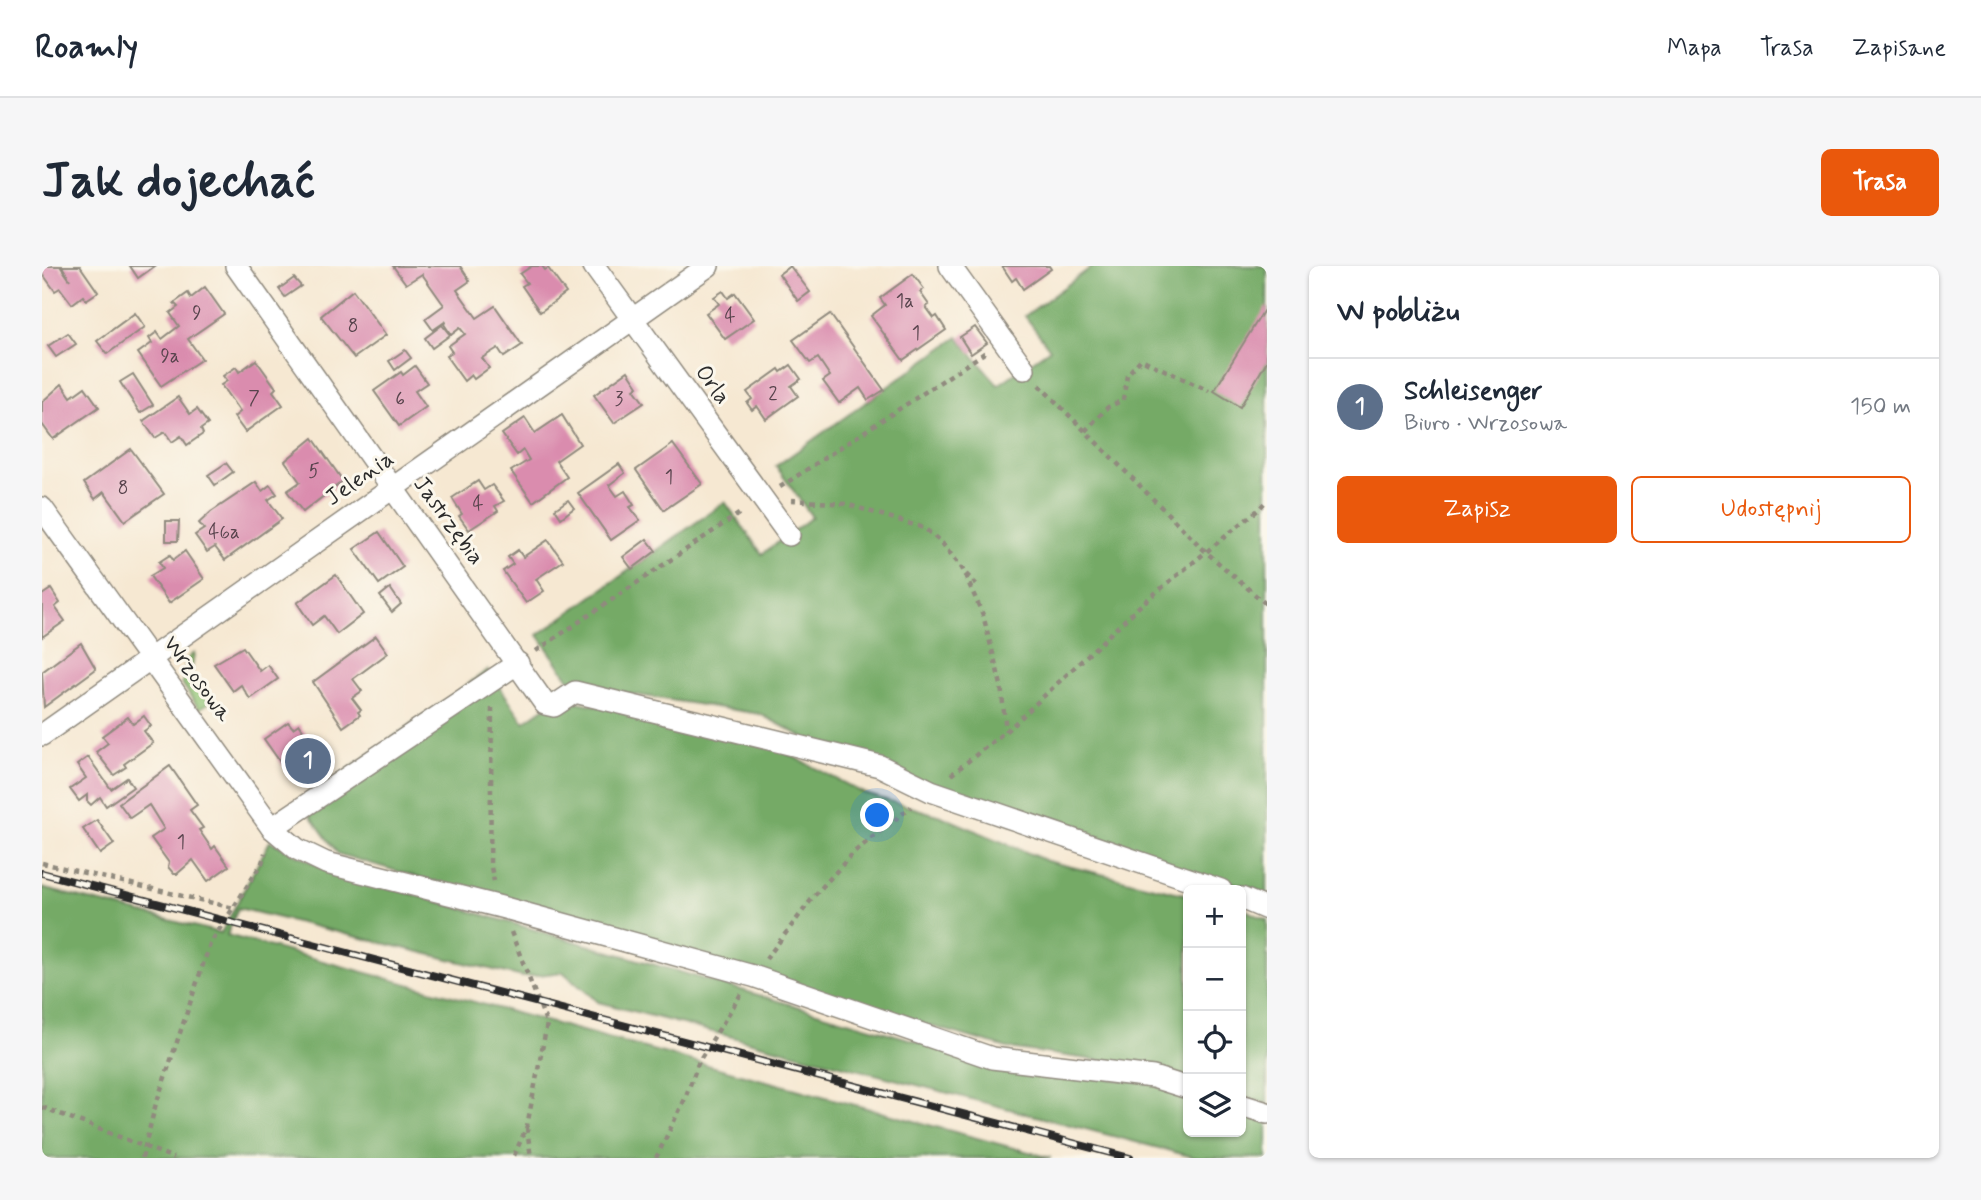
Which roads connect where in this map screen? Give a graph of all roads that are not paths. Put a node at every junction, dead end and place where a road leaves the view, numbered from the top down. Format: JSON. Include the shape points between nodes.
{"nodes":[{"id":1,"x":236,"y":266,"type":"edge"},
{"id":2,"x":594,"y":266,"type":"edge"},
{"id":3,"x":708,"y":266,"type":"edge"},
{"id":4,"x":950,"y":266,"type":"edge"},
{"id":5,"x":632,"y":320,"type":"junction"},
{"id":6,"x":1024,"y":369,"type":"road end"},
{"id":7,"x":393,"y":489,"type":"junction"},
{"id":8,"x":42,"y":508,"type":"edge"},
{"id":9,"x":789,"y":535,"type":"dead end"},
{"id":10,"x":149,"y":658,"type":"junction"},
{"id":11,"x":518,"y":663,"type":"junction"},
{"id":12,"x":42,"y":735,"type":"edge"},
{"id":13,"x":272,"y":828,"type":"junction"},
{"id":14,"x":1206,"y":885,"type":"edge"},
{"id":15,"x":1246,"y":900,"type":"edge"},
{"id":16,"x":1267,"y":909,"type":"edge"},
{"id":17,"x":1183,"y":1086,"type":"edge"},
{"id":18,"x":1246,"y":1107,"type":"edge"},
{"id":19,"x":1267,"y":1113,"type":"edge"}],
"edges":[{"from":1,"to":7,"type":"street","name":"Jastrzębia"},
{"from":2,"to":5,"type":"street","name":"Orla"},
{"from":3,"to":5,"type":"street","name":"Jelenia"},
{"from":4,"to":6,"type":"street"},
{"from":5,"to":7,"type":"street","name":"Jelenia"},
{"from":5,"to":9,"type":"street","name":"Orla"},
{"from":7,"to":10,"type":"street","name":"Jelenia"},
{"from":7,"to":11,"type":"street","name":"Jastrzębia"},
{"from":8,"to":10,"type":"street","name":"Wrzosowa"},
{"from":10,"to":12,"type":"street","name":"Jelenia"},
{"from":10,"to":13,"type":"street","name":"Wrzosowa"},
{"from":11,"to":13,"type":"street"},
{"from":11,"to":14,"type":"street","name":"Jastrzębia","via":[[545,704],[554,706],[575,692],[880,766],[932,791]]},
{"from":13,"to":17,"type":"street","name":"Wrzosowa","via":[[297,849],[326,863],[753,976],[992,1058],[1153,1077]]},
{"from":15,"to":16,"type":"street"},
{"from":18,"to":19,"type":"street"}]}
